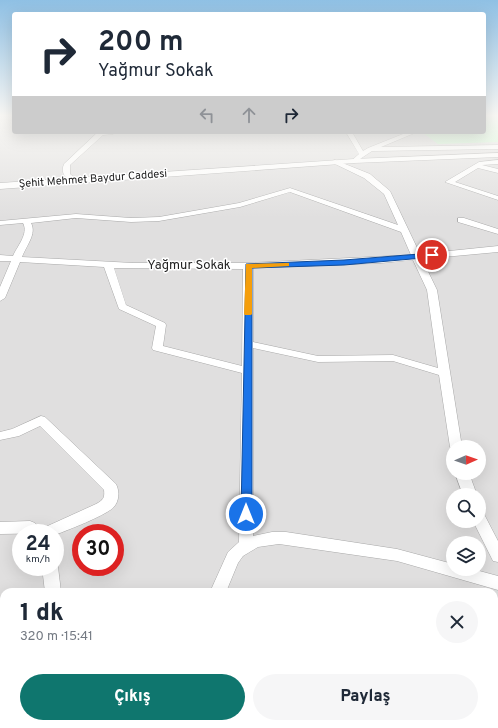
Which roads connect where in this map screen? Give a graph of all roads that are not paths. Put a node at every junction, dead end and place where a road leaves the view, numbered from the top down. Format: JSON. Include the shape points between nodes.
{"nodes":[{"id":1,"x":82,"y":150,"type":"edge"},
{"id":2,"x":360,"y":150,"type":"edge"},
{"id":3,"x":368,"y":150,"type":"edge"},
{"id":4,"x":362,"y":154,"type":"junction"},
{"id":5,"x":498,"y":155,"type":"edge"},
{"id":6,"x":354,"y":161,"type":"junction"},
{"id":7,"x":335,"y":162,"type":"junction"},
{"id":8,"x":498,"y":162,"type":"edge"},
{"id":9,"x":477,"y":166,"type":"junction"},
{"id":10,"x":498,"y":171,"type":"edge"},
{"id":11,"x":75,"y":181,"type":"junction"},
{"id":12,"x":0,"y":186,"type":"edge"},
{"id":13,"x":498,"y":198,"type":"edge"},
{"id":14,"x":25,"y":220,"type":"junction"},
{"id":15,"x":460,"y":220,"type":"dead end"},
{"id":16,"x":0,"y":223,"type":"edge"},
{"id":17,"x":404,"y":230,"type":"junction"},
{"id":18,"x":498,"y":232,"type":"edge"},
{"id":19,"x":498,"y":249,"type":"edge"},
{"id":20,"x":417,"y":257,"type":"junction"},
{"id":21,"x":0,"y":258,"type":"edge"},
{"id":22,"x":16,"y":259,"type":"junction"},
{"id":23,"x":108,"y":264,"type":"junction"},
{"id":24,"x":248,"y":266,"type":"junction"},
{"id":25,"x":0,"y":298,"type":"edge"},
{"id":26,"x":248,"y":344,"type":"junction"},
{"id":27,"x":247,"y":371,"type":"junction"},
{"id":28,"x":444,"y":373,"type":"junction"},
{"id":29,"x":0,"y":436,"type":"edge"},
{"id":30,"x":455,"y":440,"type":"edge"},
{"id":31,"x":64,"y":525,"type":"edge"},
{"id":32,"x":0,"y":528,"type":"edge"},
{"id":33,"x":12,"y":528,"type":"edge"},
{"id":34,"x":484,"y":528,"type":"edge"},
{"id":35,"x":246,"y":546,"type":"junction"},
{"id":36,"x":498,"y":556,"type":"edge"},
{"id":37,"x":51,"y":576,"type":"edge"},
{"id":38,"x":498,"y":583,"type":"edge"},
{"id":39,"x":53,"y":588,"type":"edge"},
{"id":40,"x":220,"y":588,"type":"edge"}],
"edges":[{"from":1,"to":11,"type":"street","via":[[65,169]]},
{"from":2,"to":4,"type":"street"},
{"from":3,"to":4,"type":"street"},
{"from":4,"to":6,"type":"street"},
{"from":5,"to":6,"type":"street","name":"Şehit Mehmet Baydur Caddesi"},
{"from":6,"to":7,"type":"street","name":"Şehit Mehmet Baydur Caddesi"},
{"from":7,"to":11,"type":"street","name":"Şehit Mehmet Baydur Caddesi"},
{"from":7,"to":17,"type":"street","via":[[360,172],[383,189]]},
{"from":8,"to":9,"type":"street","via":[[481,163]]},
{"from":9,"to":10,"type":"street"},
{"from":9,"to":13,"type":"street","via":[[449,182]]},
{"from":11,"to":12,"type":"street","name":"Şehit Mehmet Baydur Caddesi"},
{"from":14,"to":16,"type":"street"},
{"from":14,"to":17,"type":"street","via":[[76,216],[130,220],[159,219],[240,205],[290,190]]},
{"from":14,"to":22,"type":"street","via":[[29,234]]},
{"from":15,"to":18,"type":"street"},
{"from":17,"to":20,"type":"street"},
{"from":19,"to":20,"type":"street","name":"Yağmur Sokak"},
{"from":20,"to":24,"type":"street","name":"Yağmur Sokak"},
{"from":20,"to":28,"type":"street","via":[[432,290]]},
{"from":21,"to":22,"type":"street","name":"Yağmur Sokak"},
{"from":22,"to":23,"type":"street","name":"Yağmur Sokak"},
{"from":22,"to":25,"type":"street"},
{"from":23,"to":24,"type":"street","name":"Yağmur Sokak"},
{"from":23,"to":27,"type":"street","via":[[122,307],[161,325],[157,348]]},
{"from":24,"to":26,"type":"street"},
{"from":26,"to":27,"type":"street"},
{"from":26,"to":28,"type":"street","via":[[318,359],[393,358]]},
{"from":27,"to":35,"type":"street"},
{"from":28,"to":30,"type":"street"},
{"from":29,"to":31,"type":"street","via":[[15,433],[41,420],[111,488],[112,496],[105,506]]},
{"from":32,"to":33,"type":"street"},
{"from":34,"to":36,"type":"street"},
{"from":35,"to":38,"type":"street","via":[[264,539],[286,538],[396,555]]},
{"from":35,"to":40,"type":"street","via":[[233,557]]},
{"from":37,"to":39,"type":"street"}]}
